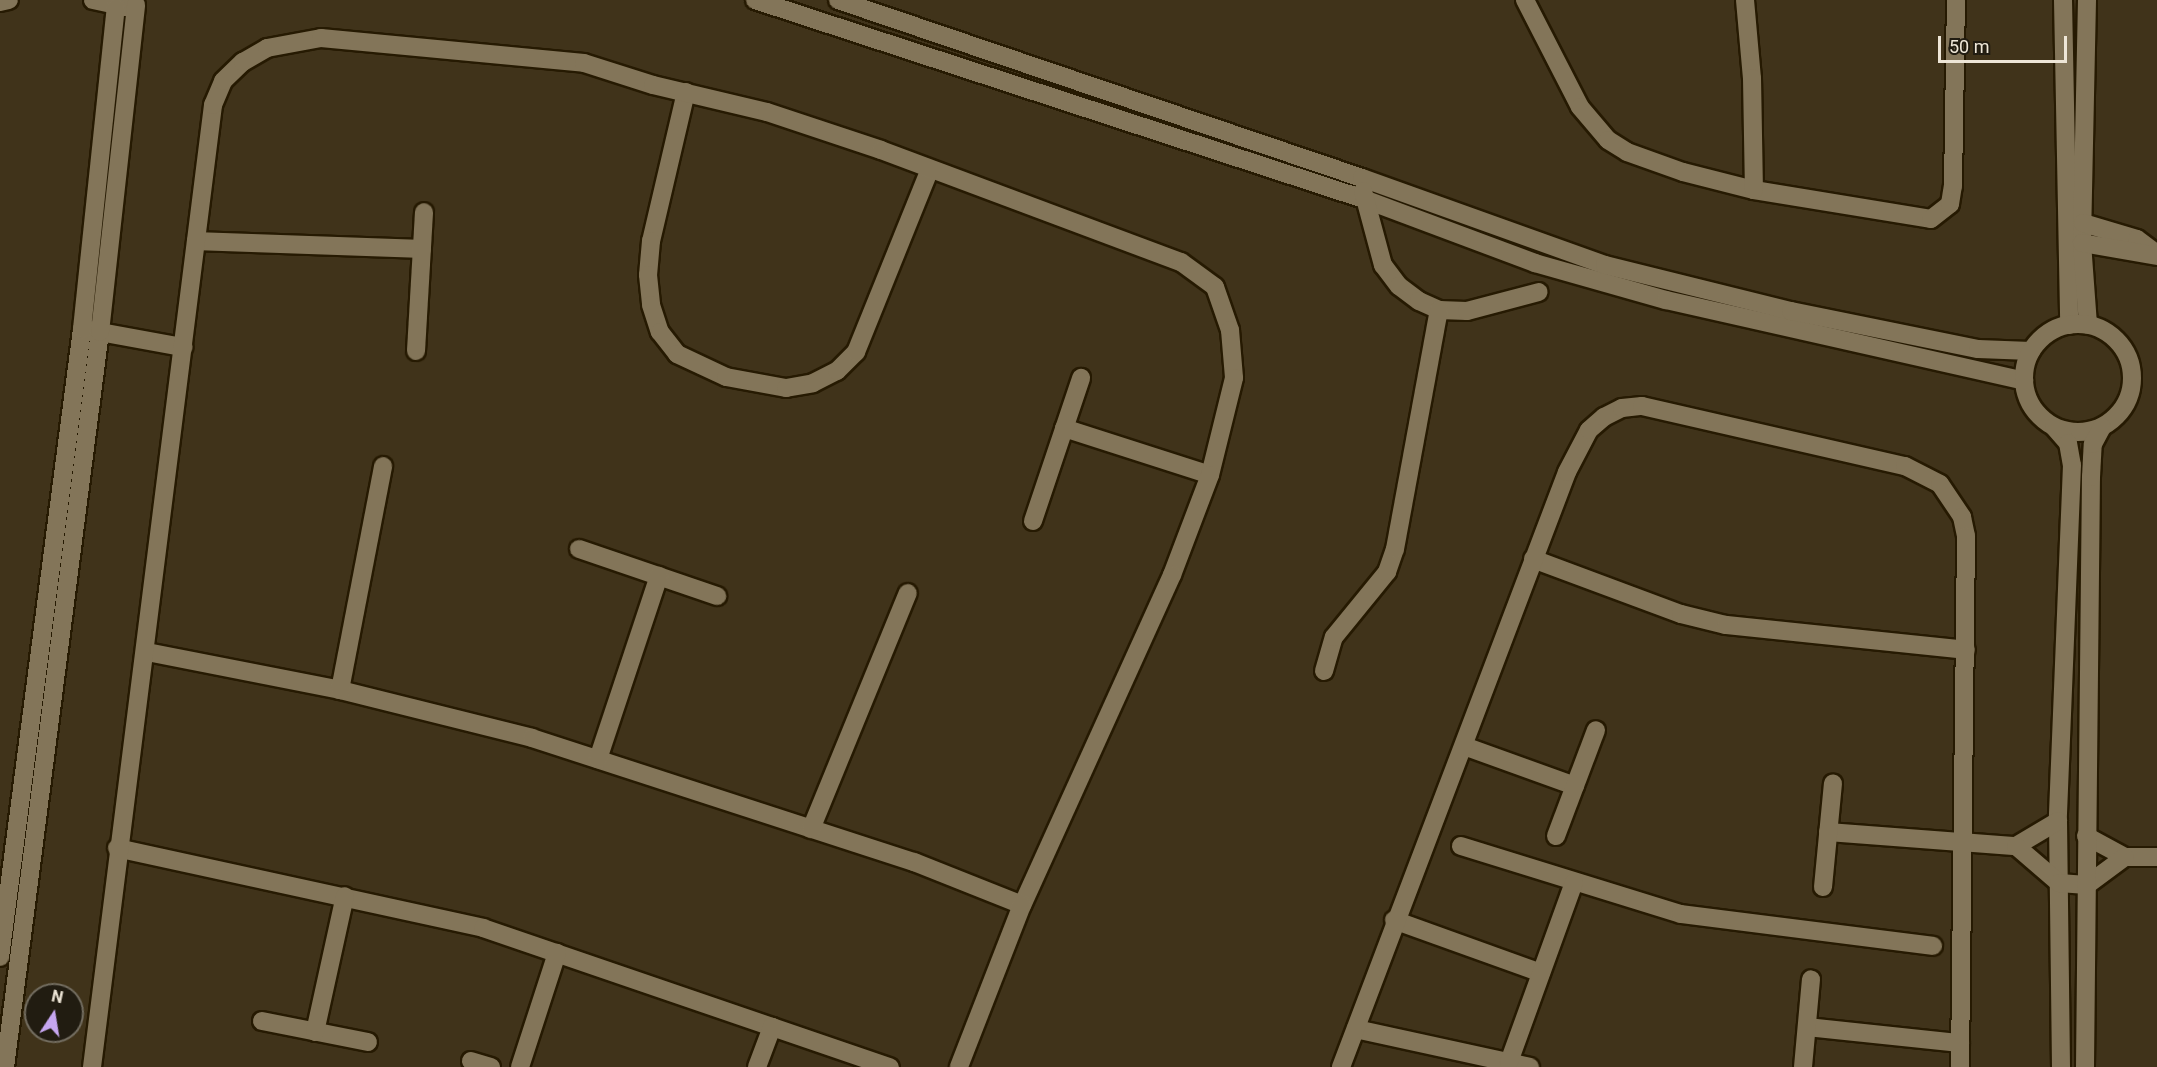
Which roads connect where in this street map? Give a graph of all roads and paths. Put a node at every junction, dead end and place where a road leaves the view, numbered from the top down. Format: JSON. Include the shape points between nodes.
{"nodes":[{"id":1,"x":9,"y":0,"type":"edge"},
{"id":2,"x":93,"y":0,"type":"edge"},
{"id":3,"x":755,"y":0,"type":"edge"},
{"id":4,"x":838,"y":0,"type":"edge"},
{"id":5,"x":1524,"y":0,"type":"edge"},
{"id":6,"x":1745,"y":0,"type":"edge"},
{"id":7,"x":1956,"y":0,"type":"edge"},
{"id":8,"x":2063,"y":0,"type":"edge"},
{"id":9,"x":2087,"y":0,"type":"edge"},
{"id":10,"x":0,"y":2,"type":"edge"},
{"id":11,"x":141,"y":3,"type":"edge"},
{"id":12,"x":116,"y":8,"type":"junction"},
{"id":13,"x":686,"y":92,"type":"junction"},
{"id":14,"x":930,"y":169,"type":"junction"},
{"id":15,"x":1362,"y":178,"type":"junction"},
{"id":16,"x":1754,"y":190,"type":"junction"},
{"id":17,"x":1364,"y":199,"type":"junction"},
{"id":18,"x":424,"y":212,"type":"dead end"},
{"id":19,"x":2083,"y":223,"type":"junction"},
{"id":20,"x":196,"y":241,"type":"junction"},
{"id":21,"x":2082,"y":243,"type":"junction"},
{"id":22,"x":422,"y":249,"type":"junction"},
{"id":23,"x":2157,"y":255,"type":"edge"},
{"id":24,"x":1539,"y":292,"type":"dead end"},
{"id":25,"x":1438,"y":310,"type":"junction"},
{"id":26,"x":2069,"y":325,"type":"junction"},
{"id":27,"x":2088,"y":325,"type":"junction"},
{"id":28,"x":82,"y":329,"type":"junction"},
{"id":29,"x":100,"y":332,"type":"junction"},
{"id":30,"x":183,"y":347,"type":"junction"},
{"id":31,"x":416,"y":351,"type":"dead end"},
{"id":32,"x":2031,"y":351,"type":"junction"},
{"id":33,"x":1081,"y":378,"type":"dead end"},
{"id":34,"x":2024,"y":381,"type":"junction"},
{"id":35,"x":2054,"y":427,"type":"junction"},
{"id":36,"x":2102,"y":427,"type":"junction"},
{"id":37,"x":1064,"y":428,"type":"junction"},
{"id":38,"x":383,"y":466,"type":"dead end"},
{"id":39,"x":1210,"y":474,"type":"junction"},
{"id":40,"x":1033,"y":521,"type":"dead end"},
{"id":41,"x":579,"y":549,"type":"dead end"},
{"id":42,"x":1533,"y":559,"type":"junction"},
{"id":43,"x":659,"y":576,"type":"junction"},
{"id":44,"x":909,"y":593,"type":"dead end"},
{"id":45,"x":717,"y":596,"type":"dead end"},
{"id":46,"x":1965,"y":650,"type":"junction"},
{"id":47,"x":147,"y":652,"type":"junction"},
{"id":48,"x":1324,"y":671,"type":"dead end"},
{"id":49,"x":340,"y":690,"type":"junction"},
{"id":50,"x":1596,"y":730,"type":"dead end"},
{"id":51,"x":1464,"y":746,"type":"junction"},
{"id":52,"x":598,"y":759,"type":"junction"},
{"id":53,"x":1833,"y":783,"type":"dead end"},
{"id":54,"x":1575,"y":786,"type":"junction"},
{"id":55,"x":2058,"y":821,"type":"junction"},
{"id":56,"x":811,"y":829,"type":"junction"},
{"id":57,"x":1828,"y":832,"type":"junction"},
{"id":58,"x":1556,"y":836,"type":"dead end"},
{"id":59,"x":2086,"y":836,"type":"junction"},
{"id":60,"x":1962,"y":843,"type":"junction"},
{"id":61,"x":1461,"y":846,"type":"dead end"},
{"id":62,"x":2016,"y":846,"type":"junction"},
{"id":63,"x":117,"y":848,"type":"junction"},
{"id":64,"x":2157,"y":856,"type":"edge"},
{"id":65,"x":2125,"y":857,"type":"junction"},
{"id":66,"x":1574,"y":882,"type":"junction"},
{"id":67,"x":2059,"y":884,"type":"junction"},
{"id":68,"x":2087,"y":885,"type":"junction"},
{"id":69,"x":1823,"y":887,"type":"dead end"},
{"id":70,"x":345,"y":896,"type":"junction"},
{"id":71,"x":1022,"y":905,"type":"junction"},
{"id":72,"x":1394,"y":920,"type":"junction"},
{"id":73,"x":1933,"y":946,"type":"dead end"},
{"id":74,"x":558,"y":953,"type":"junction"},
{"id":75,"x":0,"y":957,"type":"edge"},
{"id":76,"x":1541,"y":973,"type":"junction"},
{"id":77,"x":1811,"y":979,"type":"dead end"},
{"id":78,"x":262,"y":1021,"type":"dead end"},
{"id":79,"x":772,"y":1027,"type":"junction"},
{"id":80,"x":1807,"y":1027,"type":"junction"},
{"id":81,"x":1356,"y":1029,"type":"junction"},
{"id":82,"x":315,"y":1032,"type":"junction"},
{"id":83,"x":368,"y":1042,"type":"dead end"},
{"id":84,"x":1960,"y":1043,"type":"junction"},
{"id":85,"x":471,"y":1061,"type":"dead end"},
{"id":86,"x":1509,"y":1062,"type":"junction"},
{"id":87,"x":5,"y":1067,"type":"edge"},
{"id":88,"x":92,"y":1067,"type":"edge"},
{"id":89,"x":491,"y":1067,"type":"edge"},
{"id":90,"x":520,"y":1067,"type":"edge"},
{"id":91,"x":757,"y":1067,"type":"edge"},
{"id":92,"x":890,"y":1067,"type":"edge"},
{"id":93,"x":959,"y":1067,"type":"edge"},
{"id":94,"x":1341,"y":1067,"type":"edge"},
{"id":95,"x":1530,"y":1067,"type":"edge"},
{"id":96,"x":1803,"y":1067,"type":"edge"},
{"id":97,"x":1960,"y":1067,"type":"edge"},
{"id":98,"x":2061,"y":1067,"type":"edge"},
{"id":99,"x":2085,"y":1067,"type":"edge"}],
"edges":[{"from":1,"to":10,"type":"street"},
{"from":2,"to":12,"type":"street"},
{"from":3,"to":17,"type":"street"},
{"from":4,"to":15,"type":"street"},
{"from":5,"to":16,"type":"street","via":[[1580,107],[1608,140],[1647,161]]},
{"from":6,"to":16,"type":"street","via":[[1752,78]]},
{"from":7,"to":16,"type":"street","via":[[1953,186],[1944,213],[1931,219],[1917,218]]},
{"from":8,"to":26,"type":"street"},
{"from":9,"to":19,"type":"street"},
{"from":11,"to":12,"type":"street"},
{"from":11,"to":29,"type":"street"},
{"from":12,"to":28,"type":"street"},
{"from":13,"to":14,"type":"street","via":[[824,130]]},
{"from":13,"to":14,"type":"street","via":[[651,241],[651,305],[660,332],[677,354],[726,377],[786,388],[804,385],[837,370],[856,352]]},
{"from":13,"to":20,"type":"street","via":[[584,63],[550,58],[321,38],[267,48],[243,62],[223,81],[213,105]]},
{"from":14,"to":39,"type":"street","via":[[1181,262],[1215,287],[1230,330],[1234,378]]},
{"from":15,"to":17,"type":"street"},
{"from":15,"to":32,"type":"street","via":[[1543,245],[1668,282],[1978,349]]},
{"from":17,"to":25,"type":"street","via":[[1383,265],[1399,286]]},
{"from":17,"to":34,"type":"street","via":[[1535,263],[1634,291]]},
{"from":18,"to":22,"type":"street"},
{"from":19,"to":21,"type":"street"},
{"from":19,"to":23,"type":"street","via":[[2137,238]]},
{"from":20,"to":22,"type":"street"},
{"from":20,"to":30,"type":"street"},
{"from":21,"to":23,"type":"street"},
{"from":21,"to":27,"type":"street"},
{"from":22,"to":31,"type":"street"},
{"from":24,"to":25,"type":"street","via":[[1467,311]]},
{"from":25,"to":48,"type":"street","via":[[1395,549],[1381,580],[1334,637]]},
{"from":26,"to":27,"type":"street"},
{"from":26,"to":32,"type":"street","via":[[2047,334]]},
{"from":27,"to":36,"type":"street","via":[[2118,341],[2133,371],[2126,404]]},
{"from":28,"to":29,"type":"street"},
{"from":28,"to":75,"type":"street"},
{"from":29,"to":30,"type":"street"},
{"from":29,"to":87,"type":"street"},
{"from":30,"to":47,"type":"street"},
{"from":32,"to":34,"type":"street"},
{"from":33,"to":37,"type":"street"},
{"from":34,"to":35,"type":"street","via":[[2036,412]]},
{"from":35,"to":36,"type":"street","via":[[2078,433]]},
{"from":35,"to":55,"type":"street","via":[[2068,443],[2072,465]]},
{"from":36,"to":59,"type":"street","via":[[2093,444],[2091,477]]},
{"from":37,"to":39,"type":"street"},
{"from":37,"to":40,"type":"street"},
{"from":38,"to":49,"type":"street"},
{"from":39,"to":71,"type":"street","via":[[1172,575]]},
{"from":41,"to":43,"type":"street"},
{"from":42,"to":46,"type":"street","via":[[1681,614],[1726,625]]},
{"from":42,"to":46,"type":"street","via":[[1567,472],[1589,430],[1622,408],[1662,409],[1905,466],[1940,484],[1962,517],[1966,536]]},
{"from":42,"to":51,"type":"street"},
{"from":43,"to":45,"type":"street"},
{"from":43,"to":52,"type":"street"},
{"from":44,"to":56,"type":"street"},
{"from":46,"to":60,"type":"street"},
{"from":47,"to":49,"type":"street"},
{"from":47,"to":63,"type":"street"},
{"from":49,"to":52,"type":"street","via":[[473,722]]},
{"from":50,"to":54,"type":"street"},
{"from":51,"to":54,"type":"street"},
{"from":51,"to":72,"type":"street"},
{"from":52,"to":56,"type":"street"},
{"from":53,"to":57,"type":"street"},
{"from":54,"to":58,"type":"street"},
{"from":55,"to":62,"type":"street"},
{"from":55,"to":67,"type":"street"},
{"from":56,"to":71,"type":"street","via":[[914,862]]},
{"from":57,"to":60,"type":"street"},
{"from":57,"to":69,"type":"street"},
{"from":59,"to":65,"type":"street"},
{"from":59,"to":68,"type":"street"},
{"from":60,"to":62,"type":"street"},
{"from":60,"to":84,"type":"street"},
{"from":61,"to":66,"type":"street"},
{"from":62,"to":67,"type":"street"},
{"from":63,"to":70,"type":"street"},
{"from":63,"to":88,"type":"street"},
{"from":64,"to":65,"type":"street"},
{"from":65,"to":68,"type":"street"},
{"from":66,"to":73,"type":"street","via":[[1681,914]]},
{"from":66,"to":76,"type":"street"},
{"from":67,"to":68,"type":"street"},
{"from":67,"to":98,"type":"street"},
{"from":68,"to":99,"type":"street"},
{"from":70,"to":74,"type":"street","via":[[433,914]]},
{"from":70,"to":82,"type":"street"},
{"from":71,"to":93,"type":"street"},
{"from":72,"to":76,"type":"street"},
{"from":72,"to":81,"type":"street"},
{"from":74,"to":79,"type":"street"},
{"from":74,"to":90,"type":"street"},
{"from":76,"to":86,"type":"street"},
{"from":77,"to":80,"type":"street"},
{"from":78,"to":82,"type":"street"},
{"from":79,"to":91,"type":"street"},
{"from":79,"to":92,"type":"street"},
{"from":80,"to":84,"type":"street"},
{"from":80,"to":96,"type":"street"},
{"from":81,"to":86,"type":"street"},
{"from":81,"to":94,"type":"street"},
{"from":82,"to":83,"type":"street"},
{"from":84,"to":97,"type":"street"},
{"from":85,"to":89,"type":"street"},
{"from":86,"to":95,"type":"street"}]}
